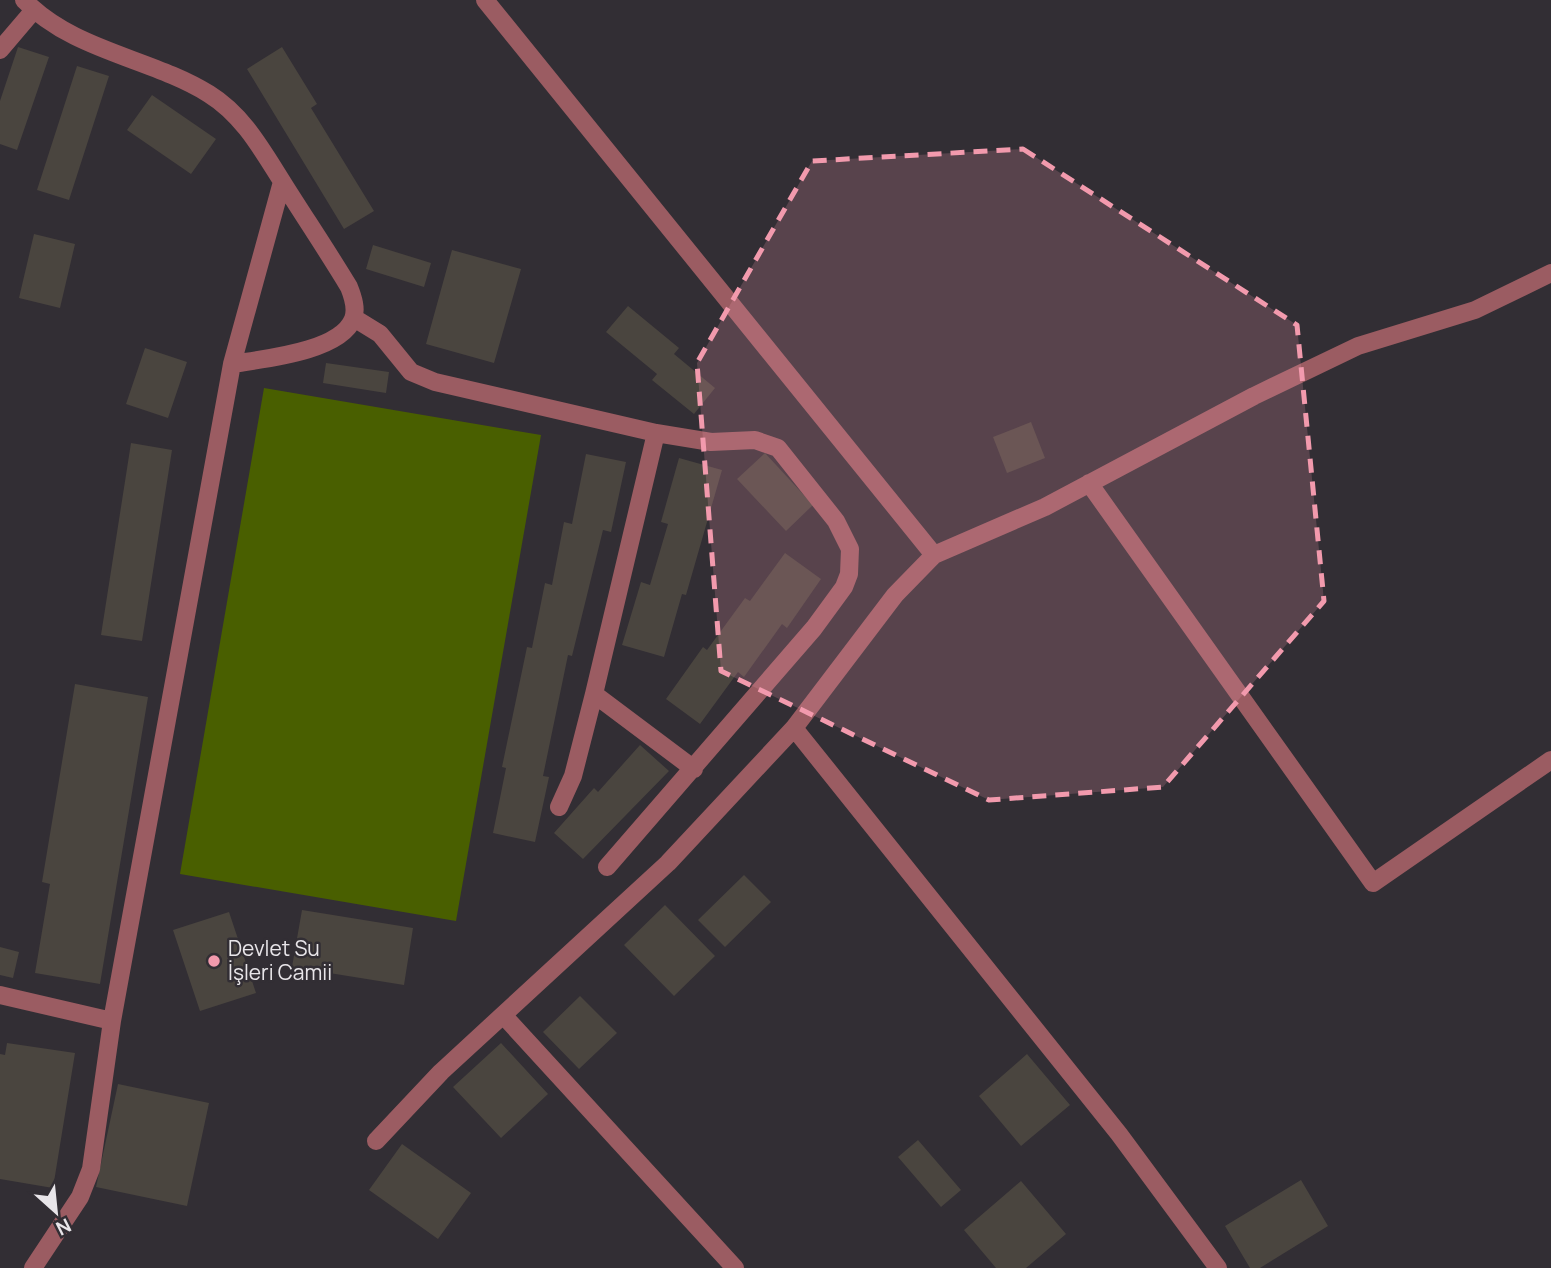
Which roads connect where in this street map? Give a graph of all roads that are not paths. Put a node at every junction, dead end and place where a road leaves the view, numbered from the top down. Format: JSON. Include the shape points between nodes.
{"nodes":[{"id":1,"x":485,"y":0,"type":"edge"},
{"id":2,"x":29,"y":5,"type":"edge"},
{"id":3,"x":0,"y":50,"type":"edge"},
{"id":4,"x":282,"y":182,"type":"junction"},
{"id":5,"x":1551,"y":273,"type":"edge"},
{"id":6,"x":354,"y":318,"type":"junction"},
{"id":7,"x":232,"y":364,"type":"junction"},
{"id":8,"x":656,"y":433,"type":"junction"},
{"id":9,"x":1089,"y":484,"type":"junction"},
{"id":10,"x":934,"y":555,"type":"junction"},
{"id":11,"x":594,"y":694,"type":"junction"},
{"id":12,"x":794,"y":727,"type":"junction"},
{"id":13,"x":1551,"y":760,"type":"edge"},
{"id":14,"x":694,"y":769,"type":"junction"},
{"id":15,"x":559,"y":807,"type":"dead end"},
{"id":16,"x":607,"y":867,"type":"dead end"},
{"id":17,"x":0,"y":995,"type":"edge"},
{"id":18,"x":504,"y":1016,"type":"junction"},
{"id":19,"x":112,"y":1021,"type":"junction"},
{"id":20,"x":376,"y":1141,"type":"dead end"},
{"id":21,"x":33,"y":1268,"type":"edge"},
{"id":22,"x":735,"y":1268,"type":"edge"},
{"id":23,"x":1218,"y":1268,"type":"edge"}],
"edges":[{"from":1,"to":10,"type":"street"},
{"from":2,"to":3,"type":"street"},
{"from":2,"to":4,"type":"street","via":[[75,35],[210,94],[247,129]]},
{"from":4,"to":6,"type":"street","via":[[349,287]]},
{"from":4,"to":7,"type":"street"},
{"from":5,"to":9,"type":"street","via":[[1475,310],[1358,346]]},
{"from":6,"to":7,"type":"street","via":[[346,330],[320,345]]},
{"from":6,"to":8,"type":"street","via":[[380,334],[411,372],[435,382]]},
{"from":7,"to":19,"type":"street"},
{"from":8,"to":11,"type":"street"},
{"from":8,"to":14,"type":"street","via":[[711,442],[770,443],[796,467],[836,521],[850,549],[844,587]]},
{"from":9,"to":10,"type":"street"},
{"from":9,"to":13,"type":"street","via":[[1373,883]]},
{"from":10,"to":12,"type":"street","via":[[895,595]]},
{"from":11,"to":14,"type":"street"},
{"from":11,"to":15,"type":"street","via":[[573,776]]},
{"from":12,"to":18,"type":"street","via":[[668,863]]},
{"from":12,"to":23,"type":"street","via":[[1111,1123]]},
{"from":14,"to":16,"type":"street"},
{"from":17,"to":19,"type":"street"},
{"from":18,"to":20,"type":"street","via":[[441,1072]]},
{"from":18,"to":22,"type":"street"},
{"from":19,"to":21,"type":"street","via":[[90,1169],[80,1197]]}]}
